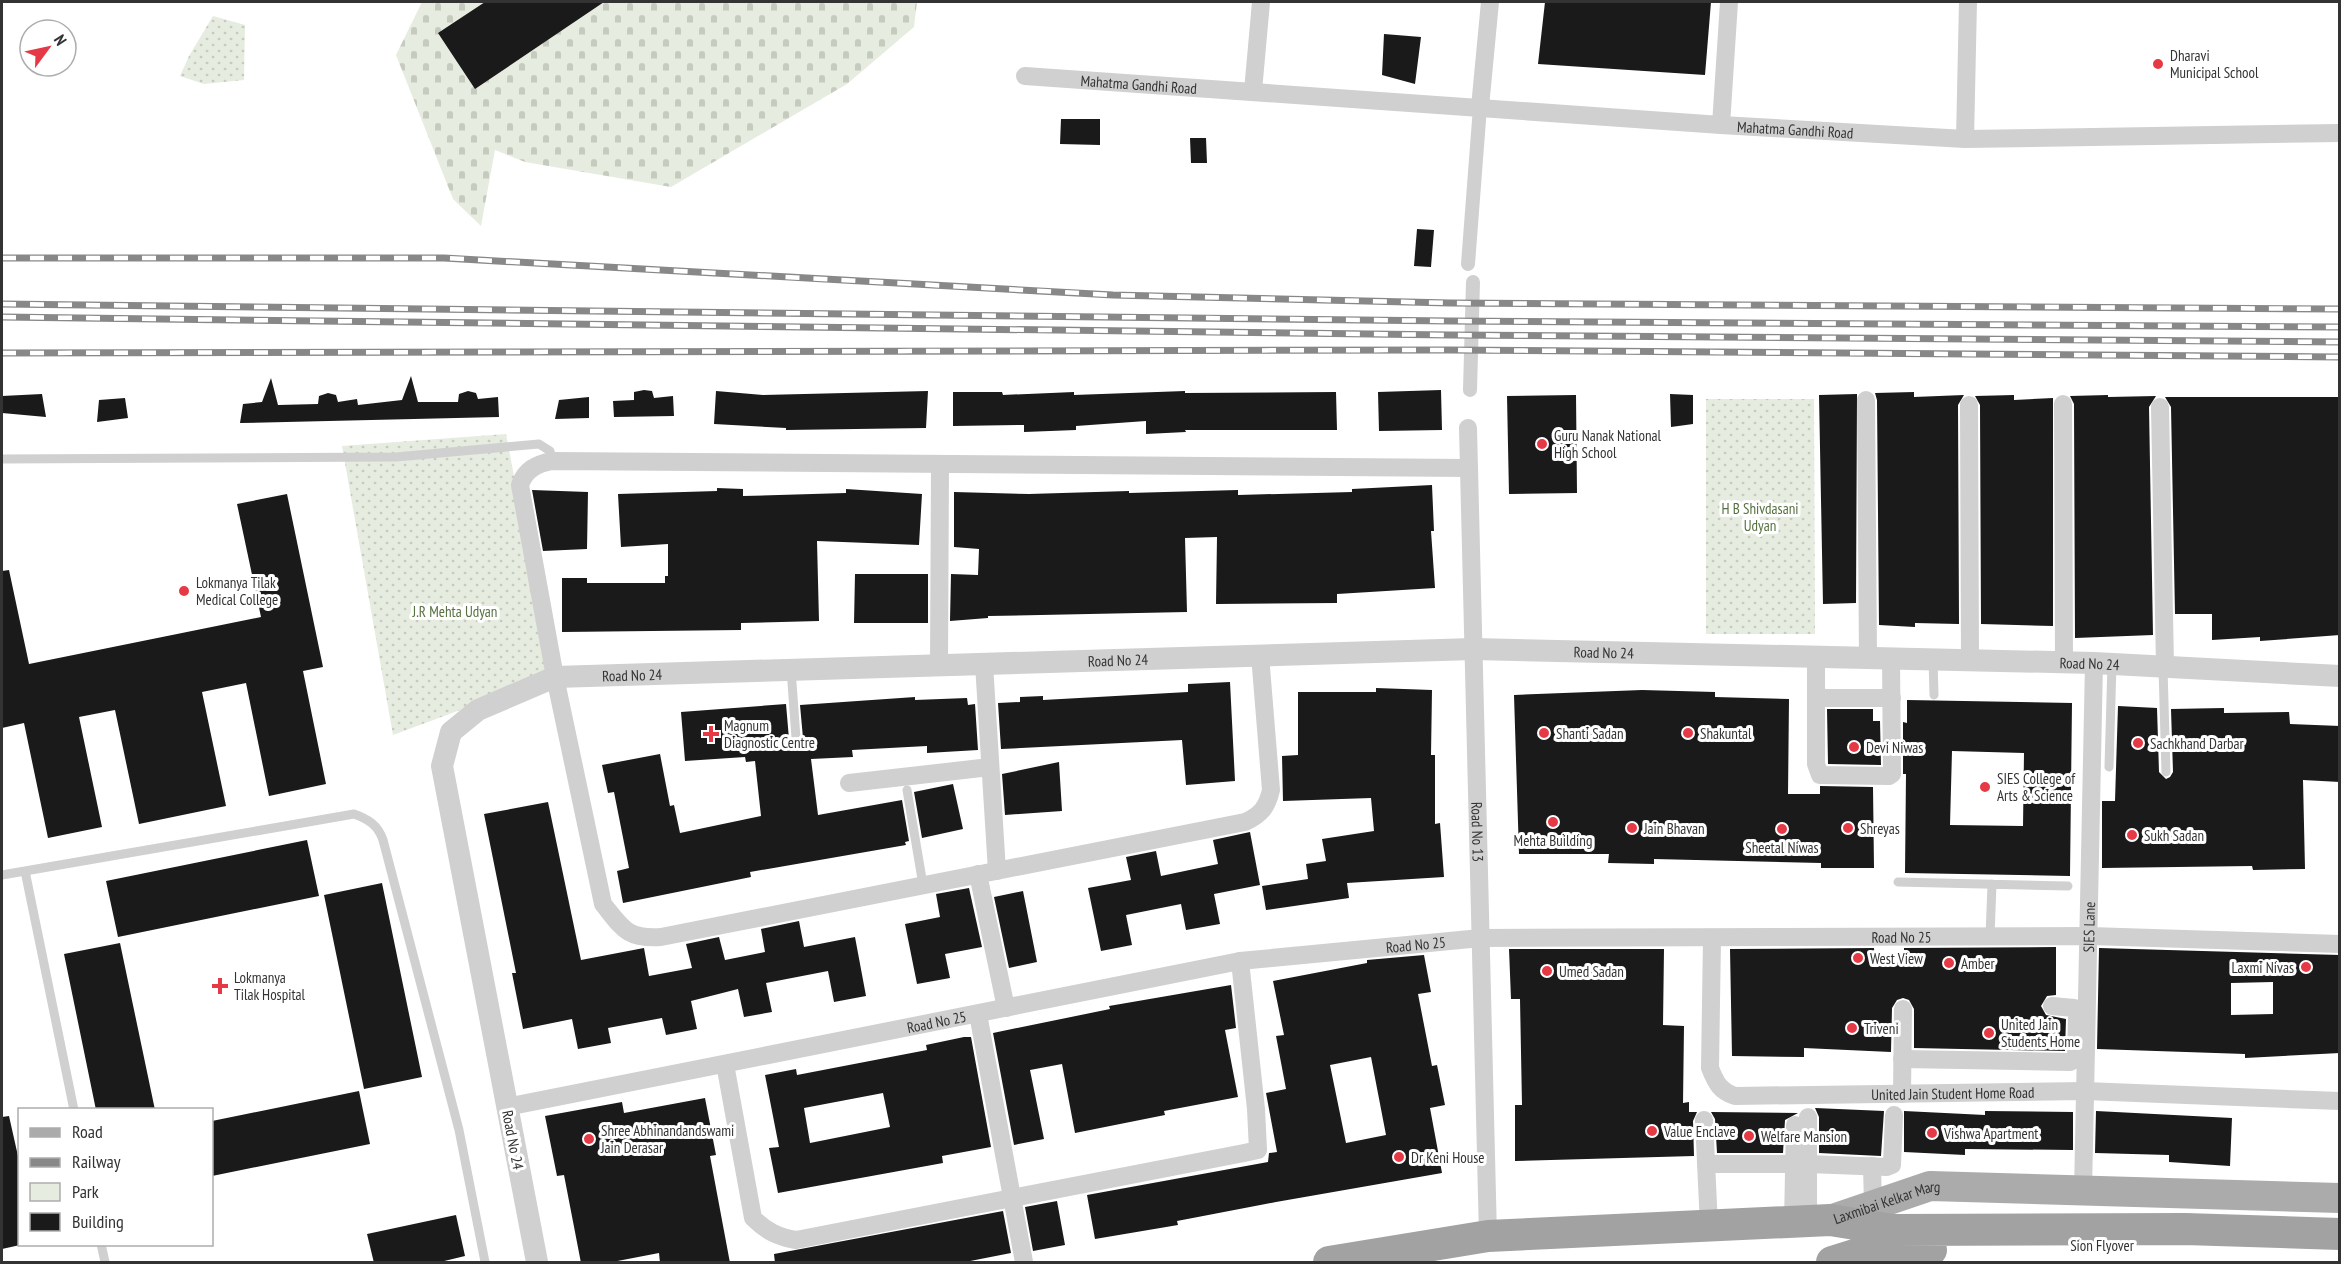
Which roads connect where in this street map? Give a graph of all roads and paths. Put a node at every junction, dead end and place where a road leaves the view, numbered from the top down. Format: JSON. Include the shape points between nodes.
{"nodes":[{"id":1,"x":1261,"y":2,"type":"edge"},
{"id":2,"x":1490,"y":2,"type":"edge"},
{"id":3,"x":1729,"y":2,"type":"edge"},
{"id":4,"x":1968,"y":2,"type":"edge"},
{"id":5,"x":1025,"y":76,"type":"dead end"},
{"id":6,"x":1253,"y":91,"type":"junction"},
{"id":7,"x":1480,"y":107,"type":"junction"},
{"id":8,"x":1721,"y":125,"type":"junction"},
{"id":9,"x":2340,"y":133,"type":"edge"},
{"id":10,"x":1965,"y":139,"type":"junction"},
{"id":11,"x":1467,"y":264,"type":"dead end"},
{"id":12,"x":1473,"y":282,"type":"dead end"},
{"id":13,"x":1470,"y":390,"type":"dead end"},
{"id":14,"x":1866,"y":400,"type":"dead end"},
{"id":15,"x":2063,"y":404,"type":"dead end"},
{"id":16,"x":1969,"y":405,"type":"dead end"},
{"id":17,"x":2160,"y":407,"type":"dead end"},
{"id":18,"x":1468,"y":428,"type":"dead end"},
{"id":19,"x":2,"y":459,"type":"edge"},
{"id":20,"x":552,"y":461,"type":"junction"},
{"id":21,"x":940,"y":464,"type":"junction"},
{"id":22,"x":1469,"y":468,"type":"junction"},
{"id":23,"x":1473,"y":649,"type":"junction"},
{"id":24,"x":1260,"y":655,"type":"junction"},
{"id":25,"x":1816,"y":656,"type":"junction"},
{"id":26,"x":1868,"y":658,"type":"junction"},
{"id":27,"x":1891,"y":658,"type":"junction"},
{"id":28,"x":1933,"y":659,"type":"junction"},
{"id":29,"x":1970,"y":660,"type":"junction"},
{"id":30,"x":2064,"y":662,"type":"junction"},
{"id":31,"x":2103,"y":663,"type":"junction"},
{"id":32,"x":984,"y":664,"type":"junction"},
{"id":33,"x":939,"y":665,"type":"junction"},
{"id":34,"x":2164,"y":666,"type":"junction"},
{"id":35,"x":791,"y":669,"type":"junction"},
{"id":36,"x":2340,"y":675,"type":"edge"},
{"id":37,"x":555,"y":677,"type":"junction"},
{"id":38,"x":1934,"y":695,"type":"dead end"},
{"id":39,"x":1816,"y":698,"type":"junction"},
{"id":40,"x":1892,"y":698,"type":"junction"},
{"id":41,"x":796,"y":738,"type":"dead end"},
{"id":42,"x":990,"y":767,"type":"junction"},
{"id":43,"x":2109,"y":767,"type":"dead end"},
{"id":44,"x":2166,"y":772,"type":"dead end"},
{"id":45,"x":849,"y":783,"type":"dead end"},
{"id":46,"x":907,"y":790,"type":"dead end"},
{"id":47,"x":25,"y":871,"type":"junction"},
{"id":48,"x":996,"y":871,"type":"junction"},
{"id":49,"x":978,"y":874,"type":"junction"},
{"id":50,"x":2,"y":875,"type":"edge"},
{"id":51,"x":1898,"y":882,"type":"dead end"},
{"id":52,"x":1992,"y":884,"type":"junction"},
{"id":53,"x":923,"y":885,"type":"junction"},
{"id":54,"x":2068,"y":886,"type":"dead end"},
{"id":55,"x":1990,"y":936,"type":"junction"},
{"id":56,"x":2090,"y":936,"type":"junction"},
{"id":57,"x":1481,"y":938,"type":"junction"},
{"id":58,"x":1712,"y":938,"type":"junction"},
{"id":59,"x":2340,"y":944,"type":"edge"},
{"id":60,"x":1240,"y":962,"type":"junction"},
{"id":61,"x":2052,"y":1006,"type":"dead end"},
{"id":62,"x":1006,"y":1008,"type":"junction"},
{"id":63,"x":1903,"y":1009,"type":"dead end"},
{"id":64,"x":978,"y":1014,"type":"junction"},
{"id":65,"x":1902,"y":1059,"type":"junction"},
{"id":66,"x":1977,"y":1060,"type":"junction"},
{"id":67,"x":725,"y":1064,"type":"junction"},
{"id":68,"x":2085,"y":1091,"type":"junction"},
{"id":69,"x":1976,"y":1093,"type":"junction"},
{"id":70,"x":1902,"y":1094,"type":"junction"},
{"id":71,"x":2340,"y":1101,"type":"edge"},
{"id":72,"x":507,"y":1107,"type":"junction"},
{"id":73,"x":74,"y":1108,"type":"edge"},
{"id":74,"x":1894,"y":1115,"type":"dead end"},
{"id":75,"x":1704,"y":1120,"type":"dead end"},
{"id":76,"x":1801,"y":1121,"type":"dead end"},
{"id":77,"x":1706,"y":1164,"type":"junction"},
{"id":78,"x":1801,"y":1164,"type":"junction"},
{"id":79,"x":1872,"y":1166,"type":"junction"},
{"id":80,"x":2083,"y":1191,"type":"junction"},
{"id":81,"x":1013,"y":1196,"type":"junction"},
{"id":82,"x":2340,"y":1198,"type":"edge"},
{"id":83,"x":1812,"y":1221,"type":"junction"},
{"id":84,"x":1708,"y":1226,"type":"junction"},
{"id":85,"x":1868,"y":1228,"type":"junction"},
{"id":86,"x":2340,"y":1234,"type":"edge"},
{"id":87,"x":1488,"y":1236,"type":"junction"},
{"id":88,"x":101,"y":1246,"type":"edge"},
{"id":89,"x":2340,"y":1250,"type":"edge"},
{"id":90,"x":105,"y":1263,"type":"edge"},
{"id":91,"x":485,"y":1263,"type":"edge"},
{"id":92,"x":537,"y":1263,"type":"edge"},
{"id":93,"x":1024,"y":1263,"type":"edge"},
{"id":94,"x":1329,"y":1263,"type":"edge"},
{"id":95,"x":1818,"y":1263,"type":"edge"},
{"id":96,"x":1832,"y":1263,"type":"edge"}],
"edges":[{"from":1,"to":6,"type":"street"},
{"from":2,"to":7,"type":"street"},
{"from":3,"to":8,"type":"street"},
{"from":4,"to":10,"type":"street"},
{"from":5,"to":6,"type":"street","name":"Mahatma Gandhi Road"},
{"from":6,"to":7,"type":"street","name":"Mahatma Gandhi Road"},
{"from":7,"to":8,"type":"street","name":"Mahatma Gandhi Road"},
{"from":7,"to":11,"type":"street"},
{"from":8,"to":10,"type":"street","name":"Mahatma Gandhi Road"},
{"from":9,"to":10,"type":"street","name":"Mahatma Gandhi Road"},
{"from":12,"to":13,"type":"street"},
{"from":14,"to":26,"type":"street"},
{"from":15,"to":30,"type":"street"},
{"from":16,"to":29,"type":"street"},
{"from":17,"to":34,"type":"street"},
{"from":18,"to":22,"type":"street","name":"Road No 13"},
{"from":19,"to":20,"type":"lane","via":[[396,457],[539,444],[550,451]]},
{"from":20,"to":21,"type":"street"},
{"from":20,"to":37,"type":"street","via":[[537,464],[523,475],[520,485]]},
{"from":21,"to":22,"type":"street"},
{"from":21,"to":33,"type":"street"},
{"from":22,"to":23,"type":"street","name":"Road No 13"},
{"from":23,"to":24,"type":"street","name":"Road No 24"},
{"from":23,"to":25,"type":"street","name":"Road No 24"},
{"from":23,"to":57,"type":"street","name":"Road No 13"},
{"from":24,"to":32,"type":"street","name":"Road No 24"},
{"from":24,"to":48,"type":"street","via":[[1271,790],[1260,815],[1245,822]]},
{"from":25,"to":26,"type":"street","name":"Road No 24"},
{"from":25,"to":39,"type":"street"},
{"from":26,"to":27,"type":"street","name":"Road No 24"},
{"from":27,"to":28,"type":"street","name":"Road No 24"},
{"from":27,"to":40,"type":"street"},
{"from":28,"to":29,"type":"street","name":"Road No 24"},
{"from":28,"to":38,"type":"lane"},
{"from":29,"to":30,"type":"street","name":"Road No 24"},
{"from":30,"to":31,"type":"street","name":"Road No 24"},
{"from":31,"to":34,"type":"street","name":"Road No 24"},
{"from":31,"to":43,"type":"lane"},
{"from":31,"to":56,"type":"street","name":"SIES Lane"},
{"from":32,"to":33,"type":"street","name":"Road No 24"},
{"from":32,"to":42,"type":"street"},
{"from":33,"to":35,"type":"street","name":"Road No 24"},
{"from":34,"to":36,"type":"street","name":"Road No 24"},
{"from":34,"to":44,"type":"lane"},
{"from":35,"to":37,"type":"street","name":"Road No 24"},
{"from":35,"to":41,"type":"lane"},
{"from":37,"to":53,"type":"street","via":[[603,904],[626,933],[661,938]]},
{"from":37,"to":72,"type":"street","name":"Road No 24","via":[[478,710],[451,732],[442,766]]},
{"from":39,"to":40,"type":"street"},
{"from":39,"to":40,"type":"street","via":[[1818,773],[1878,776],[1892,774]]},
{"from":42,"to":45,"type":"street"},
{"from":42,"to":48,"type":"street"},
{"from":46,"to":53,"type":"lane"},
{"from":47,"to":50,"type":"lane"},
{"from":47,"to":73,"type":"lane"},
{"from":47,"to":91,"type":"lane","via":[[354,814],[368,819],[383,840],[459,1130]]},
{"from":48,"to":49,"type":"street"},
{"from":49,"to":53,"type":"street"},
{"from":49,"to":62,"type":"street"},
{"from":51,"to":52,"type":"lane"},
{"from":52,"to":54,"type":"lane"},
{"from":52,"to":55,"type":"lane"},
{"from":55,"to":56,"type":"street","name":"Road No 25"},
{"from":55,"to":58,"type":"street","name":"Road No 25"},
{"from":56,"to":59,"type":"street","name":"Road No 25"},
{"from":56,"to":68,"type":"street","name":"SIES Lane"},
{"from":57,"to":58,"type":"street","name":"Road No 25"},
{"from":57,"to":60,"type":"street","name":"Road No 25"},
{"from":57,"to":87,"type":"street","name":"Road No 13"},
{"from":58,"to":70,"type":"street","name":"United Jain Student Home Road","via":[[1710,1068],[1716,1084],[1725,1093]]},
{"from":60,"to":62,"type":"street","name":"Road No 25"},
{"from":60,"to":81,"type":"street","via":[[1258,1150]]},
{"from":61,"to":66,"type":"street","via":[[2074,1008],[2077,1014],[2076,1059]]},
{"from":62,"to":64,"type":"street","name":"Road No 25"},
{"from":63,"to":65,"type":"street"},
{"from":64,"to":67,"type":"street","name":"Road No 25"},
{"from":64,"to":81,"type":"street"},
{"from":65,"to":66,"type":"street"},
{"from":65,"to":70,"type":"street"},
{"from":66,"to":69,"type":"street"},
{"from":67,"to":72,"type":"street","name":"Road No 25"},
{"from":67,"to":81,"type":"street","via":[[753,1218],[780,1237],[795,1240]]},
{"from":68,"to":69,"type":"street","name":"United Jain Student Home Road"},
{"from":68,"to":71,"type":"street","name":"United Jain Student Home Road"},
{"from":68,"to":80,"type":"street","name":"SIES Lane"},
{"from":69,"to":70,"type":"street","name":"United Jain Student Home Road"},
{"from":72,"to":92,"type":"street","name":"Road No 24"},
{"from":74,"to":79,"type":"street","via":[[1893,1161],[1887,1167]]},
{"from":75,"to":77,"type":"street"},
{"from":76,"to":78,"type":"street"},
{"from":77,"to":78,"type":"street"},
{"from":77,"to":84,"type":"street"},
{"from":78,"to":79,"type":"street"},
{"from":78,"to":83,"type":"street"},
{"from":79,"to":85,"type":"street"},
{"from":80,"to":82,"type":"main road","name":"Laxmibai Kelkar Marg"},
{"from":80,"to":85,"type":"main road","name":"Laxmibai Kelkar Marg","via":[[1930,1186]]},
{"from":81,"to":93,"type":"street"},
{"from":83,"to":84,"type":"highway"},
{"from":83,"to":85,"type":"highway"},
{"from":83,"to":95,"type":"highway"},
{"from":84,"to":87,"type":"highway"},
{"from":85,"to":86,"type":"highway","name":"Sion Flyover","via":[[2185,1229]]},
{"from":85,"to":89,"type":"highway","name":"Sion Flyover","via":[[2092,1244]]},
{"from":85,"to":96,"type":"highway"},
{"from":87,"to":94,"type":"highway"},
{"from":88,"to":90,"type":"lane"}]}
